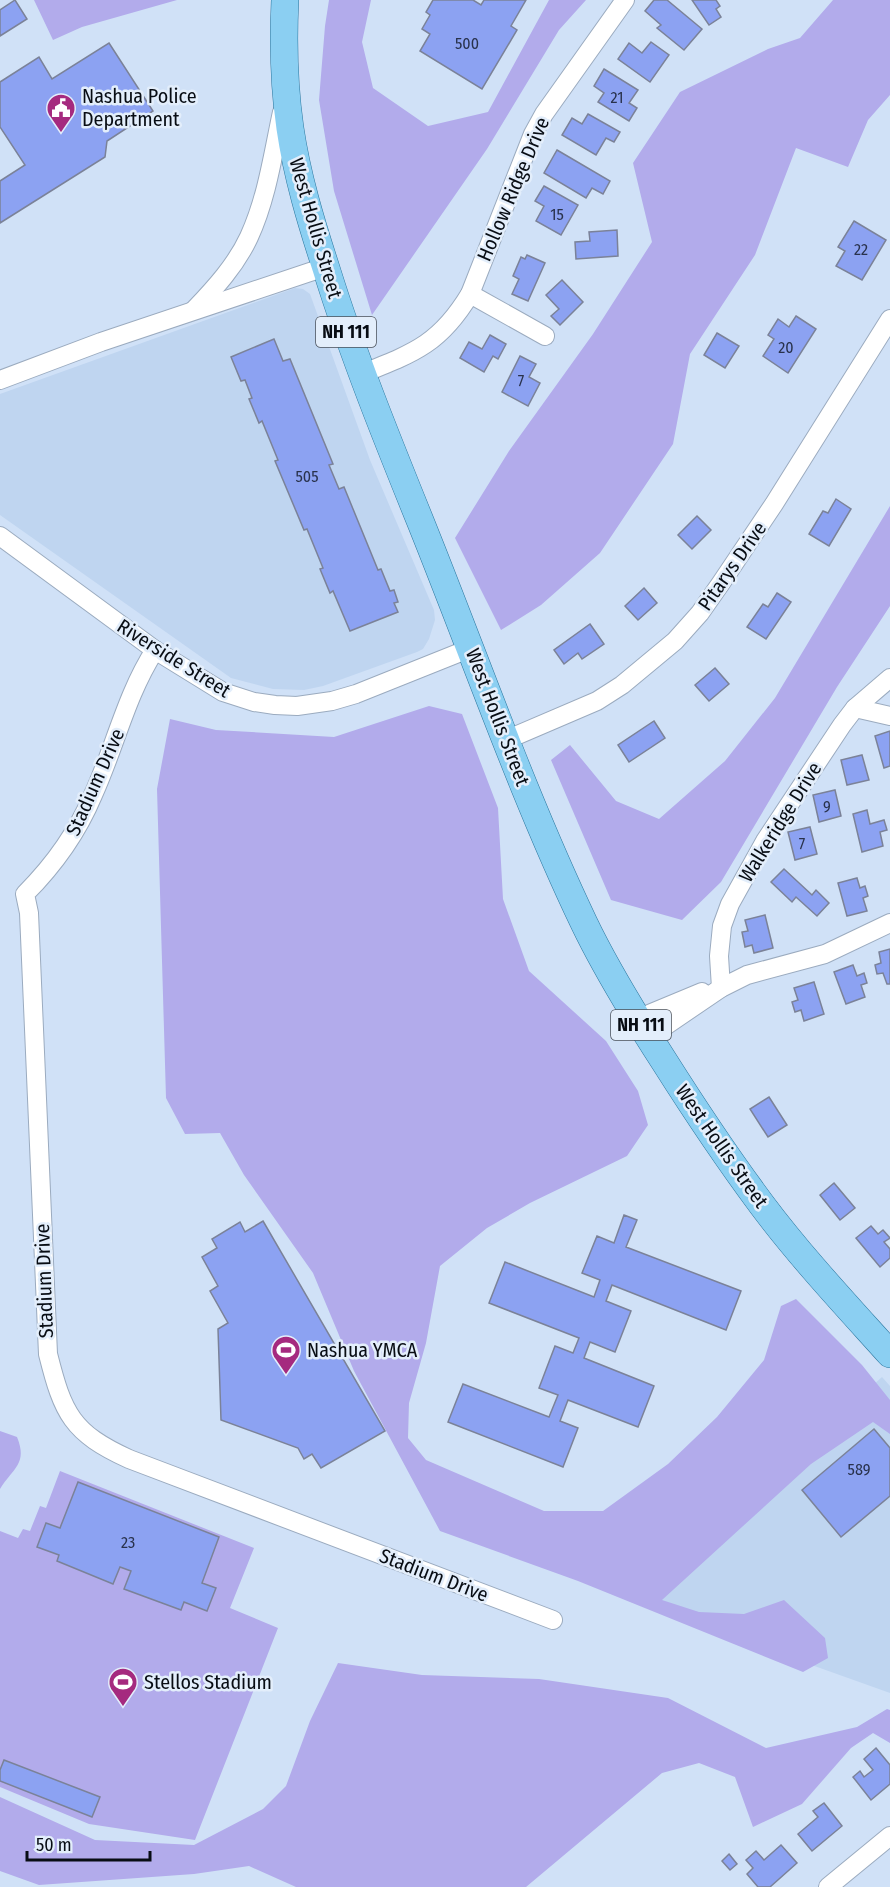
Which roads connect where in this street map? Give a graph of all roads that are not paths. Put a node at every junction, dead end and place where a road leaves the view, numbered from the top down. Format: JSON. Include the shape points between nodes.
{"nodes":[{"id":1,"x":285,"y":0,"type":"edge"},
{"id":2,"x":625,"y":0,"type":"edge"},
{"id":3,"x":286,"y":93,"type":"junction"},
{"id":4,"x":325,"y":267,"type":"junction"},
{"id":5,"x":470,"y":294,"type":"junction"},
{"id":6,"x":193,"y":312,"type":"junction"},
{"id":7,"x":890,"y":319,"type":"edge"},
{"id":8,"x":545,"y":336,"type":"dead end"},
{"id":9,"x":362,"y":374,"type":"junction"},
{"id":10,"x":0,"y":380,"type":"edge"},
{"id":11,"x":0,"y":536,"type":"edge"},
{"id":12,"x":471,"y":648,"type":"junction"},
{"id":13,"x":155,"y":650,"type":"junction"},
{"id":14,"x":890,"y":678,"type":"edge"},
{"id":15,"x":855,"y":708,"type":"junction"},
{"id":16,"x":890,"y":716,"type":"edge"},
{"id":17,"x":506,"y":740,"type":"junction"},
{"id":18,"x":890,"y":923,"type":"edge"},
{"id":19,"x":721,"y":988,"type":"junction"},
{"id":20,"x":643,"y":1028,"type":"junction"},
{"id":21,"x":890,"y":1354,"type":"edge"},
{"id":22,"x":553,"y":1620,"type":"dead end"},
{"id":23,"x":890,"y":1836,"type":"edge"},
{"id":24,"x":828,"y":1887,"type":"edge"}],
"edges":[{"from":1,"to":3,"type":"main road","name":"West Hollis Street","number":"NH 111"},
{"from":2,"to":5,"type":"street","name":"Hollow Ridge Drive","via":[[533,134]]},
{"from":3,"to":4,"type":"main road","name":"West Hollis Street","number":"NH 111","via":[[302,188]]},
{"from":3,"to":6,"type":"street","via":[[269,174],[249,237],[226,273]]},
{"from":4,"to":6,"type":"street"},
{"from":4,"to":9,"type":"main road","name":"West Hollis Street","number":"NH 111"},
{"from":5,"to":8,"type":"street"},
{"from":5,"to":9,"type":"street","name":"Hollow Ridge Drive","via":[[452,322],[424,346]]},
{"from":6,"to":10,"type":"street"},
{"from":7,"to":17,"type":"street","name":"Pitarys Drive","via":[[722,583],[675,641],[597,701]]},
{"from":9,"to":12,"type":"main road","name":"West Hollis Street","number":"NH 111"},
{"from":11,"to":13,"type":"street","name":"Riverside Street"},
{"from":12,"to":13,"type":"street","name":"Riverside Street","via":[[356,694],[297,706],[234,697]]},
{"from":12,"to":17,"type":"main road","name":"West Hollis Street","number":"NH 111"},
{"from":13,"to":22,"type":"street","name":"Stadium Drive","via":[[133,688],[77,828],[25,894],[48,1354],[65,1410],[90,1438],[129,1459]]},
{"from":14,"to":15,"type":"street","name":"Walkeridge Drive"},
{"from":15,"to":16,"type":"street"},
{"from":15,"to":19,"type":"street","name":"Walkeridge Drive","via":[[765,841],[730,904],[722,926]]},
{"from":17,"to":20,"type":"main road","name":"West Hollis Street","number":"NH 111","via":[[585,925]]},
{"from":18,"to":19,"type":"street","via":[[825,954],[747,975]]},
{"from":19,"to":20,"type":"street","via":[[699,993]]},
{"from":20,"to":21,"type":"main road","name":"West Hollis Street","number":"NH 111","via":[[764,1207]]},
{"from":23,"to":24,"type":"street"}]}
